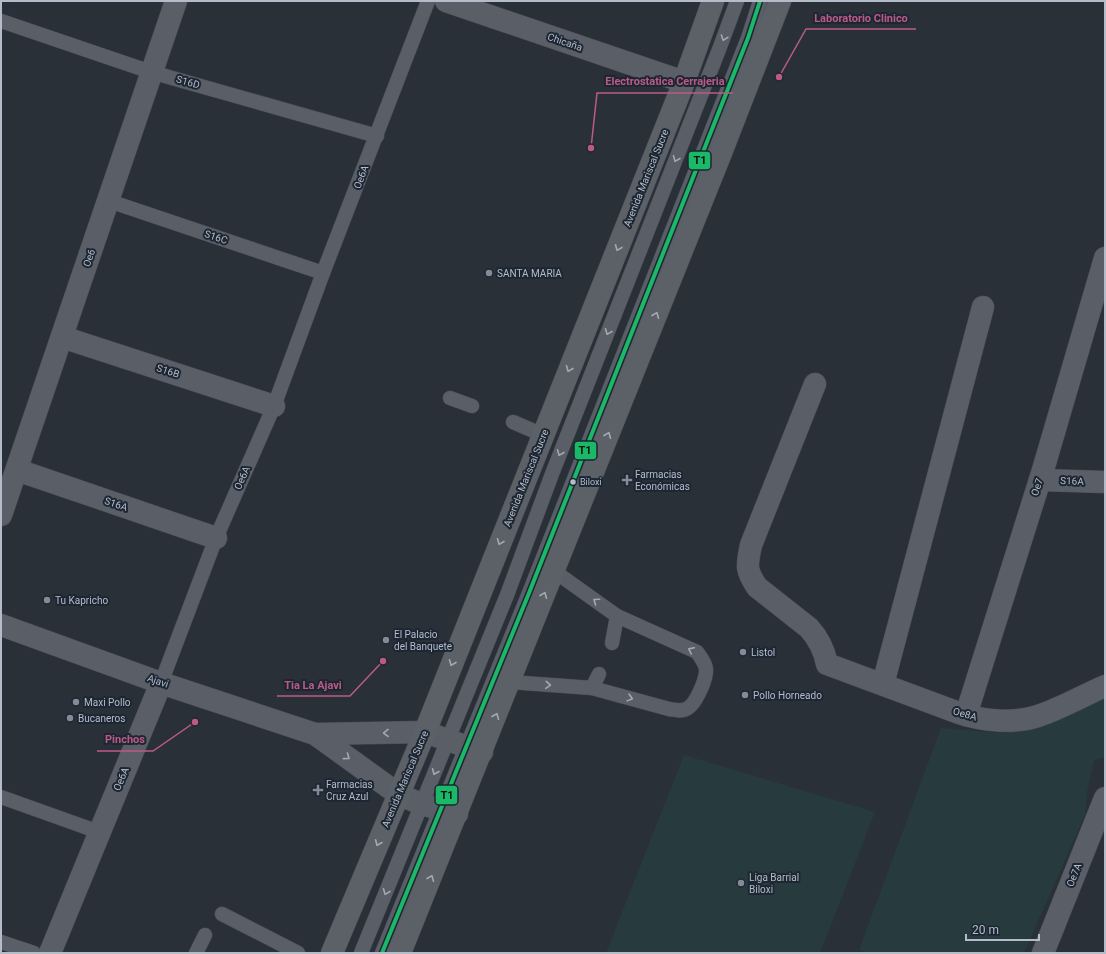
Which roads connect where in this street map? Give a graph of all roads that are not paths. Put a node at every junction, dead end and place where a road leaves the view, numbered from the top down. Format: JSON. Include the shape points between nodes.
{"nodes":[{"id":1,"x":176,"y":1,"type":"edge"},
{"id":2,"x":428,"y":1,"type":"edge"},
{"id":3,"x":446,"y":1,"type":"edge"},
{"id":4,"x":713,"y":1,"type":"edge"},
{"id":5,"x":737,"y":1,"type":"edge"},
{"id":6,"x":760,"y":1,"type":"edge"},
{"id":7,"x":780,"y":1,"type":"edge"},
{"id":8,"x":1,"y":21,"type":"edge"},
{"id":9,"x":152,"y":72,"type":"junction"},
{"id":10,"x":684,"y":82,"type":"junction"},
{"id":11,"x":377,"y":136,"type":"junction"},
{"id":12,"x":109,"y":201,"type":"junction"},
{"id":13,"x":1105,"y":258,"type":"edge"},
{"id":14,"x":323,"y":273,"type":"junction"},
{"id":15,"x":983,"y":307,"type":"dead end"},
{"id":16,"x":62,"y":336,"type":"junction"},
{"id":17,"x":815,"y":384,"type":"dead end"},
{"id":18,"x":450,"y":398,"type":"dead end"},
{"id":19,"x":274,"y":406,"type":"junction"},
{"id":20,"x":472,"y":406,"type":"dead end"},
{"id":21,"x":513,"y":422,"type":"dead end"},
{"id":22,"x":543,"y":435,"type":"junction"},
{"id":23,"x":17,"y":470,"type":"junction"},
{"id":24,"x":1040,"y":480,"type":"junction"},
{"id":25,"x":1105,"y":482,"type":"edge"},
{"id":26,"x":1,"y":515,"type":"edge"},
{"id":27,"x":216,"y":538,"type":"junction"},
{"id":28,"x":554,"y":571,"type":"junction"},
{"id":29,"x":617,"y":616,"type":"junction"},
{"id":30,"x":1,"y":625,"type":"edge"},
{"id":31,"x":612,"y":643,"type":"dead end"},
{"id":32,"x":599,"y":674,"type":"dead end"},
{"id":33,"x":510,"y":682,"type":"junction"},
{"id":34,"x":161,"y":683,"type":"junction"},
{"id":35,"x":883,"y":684,"type":"junction"},
{"id":36,"x":1105,"y":686,"type":"edge"},
{"id":37,"x":592,"y":688,"type":"junction"},
{"id":38,"x":966,"y":715,"type":"junction"},
{"id":39,"x":425,"y":732,"type":"junction"},
{"id":40,"x":315,"y":734,"type":"junction"},
{"id":41,"x":465,"y":747,"type":"junction"},
{"id":42,"x":398,"y":794,"type":"junction"},
{"id":43,"x":1,"y":797,"type":"edge"},
{"id":44,"x":1105,"y":798,"type":"edge"},
{"id":45,"x":439,"y":809,"type":"junction"},
{"id":46,"x":99,"y":832,"type":"junction"},
{"id":47,"x":222,"y":914,"type":"dead end"},
{"id":48,"x":204,"y":935,"type":"dead end"},
{"id":49,"x":1,"y":942,"type":"edge"},
{"id":50,"x":34,"y":953,"type":"edge"},
{"id":51,"x":50,"y":953,"type":"edge"},
{"id":52,"x":196,"y":953,"type":"edge"},
{"id":53,"x":298,"y":953,"type":"edge"},
{"id":54,"x":332,"y":953,"type":"edge"},
{"id":55,"x":361,"y":953,"type":"edge"},
{"id":56,"x":382,"y":953,"type":"edge"},
{"id":57,"x":400,"y":953,"type":"edge"},
{"id":58,"x":1043,"y":953,"type":"edge"}],
"edges":[{"from":1,"to":9,"type":"street","name":"Oe6"},
{"from":2,"to":11,"type":"lane","name":"Oe6A"},
{"from":3,"to":10,"type":"street","name":"Chicaña"},
{"from":4,"to":10,"type":"main road","name":"Avenida Mariscal Sucre"},
{"from":5,"to":41,"type":"lane","one_way":true,"via":[[507,595]]},
{"from":6,"to":41,"type":"lane","via":[[748,38],[535,580]]},
{"from":28,"to":7,"type":"main road","one_way":true},
{"from":8,"to":9,"type":"lane","name":"S16D"},
{"from":9,"to":11,"type":"lane","name":"S16D"},
{"from":9,"to":12,"type":"street","name":"Oe6"},
{"from":10,"to":22,"type":"main road","name":"Avenida Mariscal Sucre","one_way":true},
{"from":11,"to":14,"type":"lane","name":"Oe6A"},
{"from":12,"to":14,"type":"lane","name":"S16C"},
{"from":12,"to":16,"type":"street","name":"Oe6"},
{"from":13,"to":24,"type":"street","name":"Oe7"},
{"from":14,"to":19,"type":"lane","name":"Oe6A"},
{"from":15,"to":35,"type":"street"},
{"from":16,"to":19,"type":"street","name":"S16B"},
{"from":16,"to":23,"type":"street","name":"Oe6"},
{"from":17,"to":35,"type":"street","name":"Oe8A","via":[[751,545],[747,565],[757,587],[816,635],[825,653],[827,664]]},
{"from":18,"to":20,"type":"lane"},
{"from":19,"to":27,"type":"lane","name":"Oe6A"},
{"from":21,"to":22,"type":"lane"},
{"from":22,"to":39,"type":"main road","name":"Avenida Mariscal Sucre","one_way":true},
{"from":23,"to":26,"type":"street","name":"Oe6"},
{"from":23,"to":27,"type":"street","name":"S16A"},
{"from":24,"to":25,"type":"street","name":"S16A"},
{"from":24,"to":38,"type":"street","name":"Oe7"},
{"from":27,"to":34,"type":"lane","name":"Oe6A"},
{"from":29,"to":28,"type":"lane","one_way":true},
{"from":33,"to":28,"type":"main road","one_way":true},
{"from":29,"to":31,"type":"lane"},
{"from":37,"to":29,"type":"lane","one_way":true,"via":[[669,709],[687,709],[697,700],[706,671],[697,652]]},
{"from":30,"to":34,"type":"street","name":"Ajavi"},
{"from":32,"to":37,"type":"lane"},
{"from":33,"to":37,"type":"lane","one_way":true},
{"from":41,"to":33,"type":"main road","one_way":true},
{"from":34,"to":40,"type":"street","name":"Ajavi"},
{"from":34,"to":46,"type":"street","name":"Oe6A"},
{"from":35,"to":38,"type":"street","name":"Oe8A"},
{"from":36,"to":38,"type":"street","name":"Oe8A","via":[[1037,716],[1013,720]]},
{"from":39,"to":40,"type":"street","name":"Ajavi","one_way":true},
{"from":39,"to":41,"type":"street","name":"Ajavi"},
{"from":39,"to":42,"type":"main road","name":"Avenida Mariscal Sucre"},
{"from":40,"to":42,"type":"street","name":"Ajavi","one_way":true},
{"from":41,"to":45,"type":"main road"},
{"from":41,"to":45,"type":"lane","one_way":true},
{"from":42,"to":45,"type":"street","name":"Ajavi"},
{"from":42,"to":54,"type":"main road","name":"Avenida Mariscal Sucre","one_way":true},
{"from":43,"to":46,"type":"lane"},
{"from":44,"to":58,"type":"street","name":"Oe7A"},
{"from":45,"to":55,"type":"lane","one_way":true},
{"from":45,"to":56,"type":"lane"},
{"from":57,"to":45,"type":"main road","one_way":true},
{"from":46,"to":51,"type":"street","name":"Oe6A"},
{"from":47,"to":53,"type":"lane"},
{"from":48,"to":52,"type":"lane"},
{"from":49,"to":50,"type":"lane"}]}
